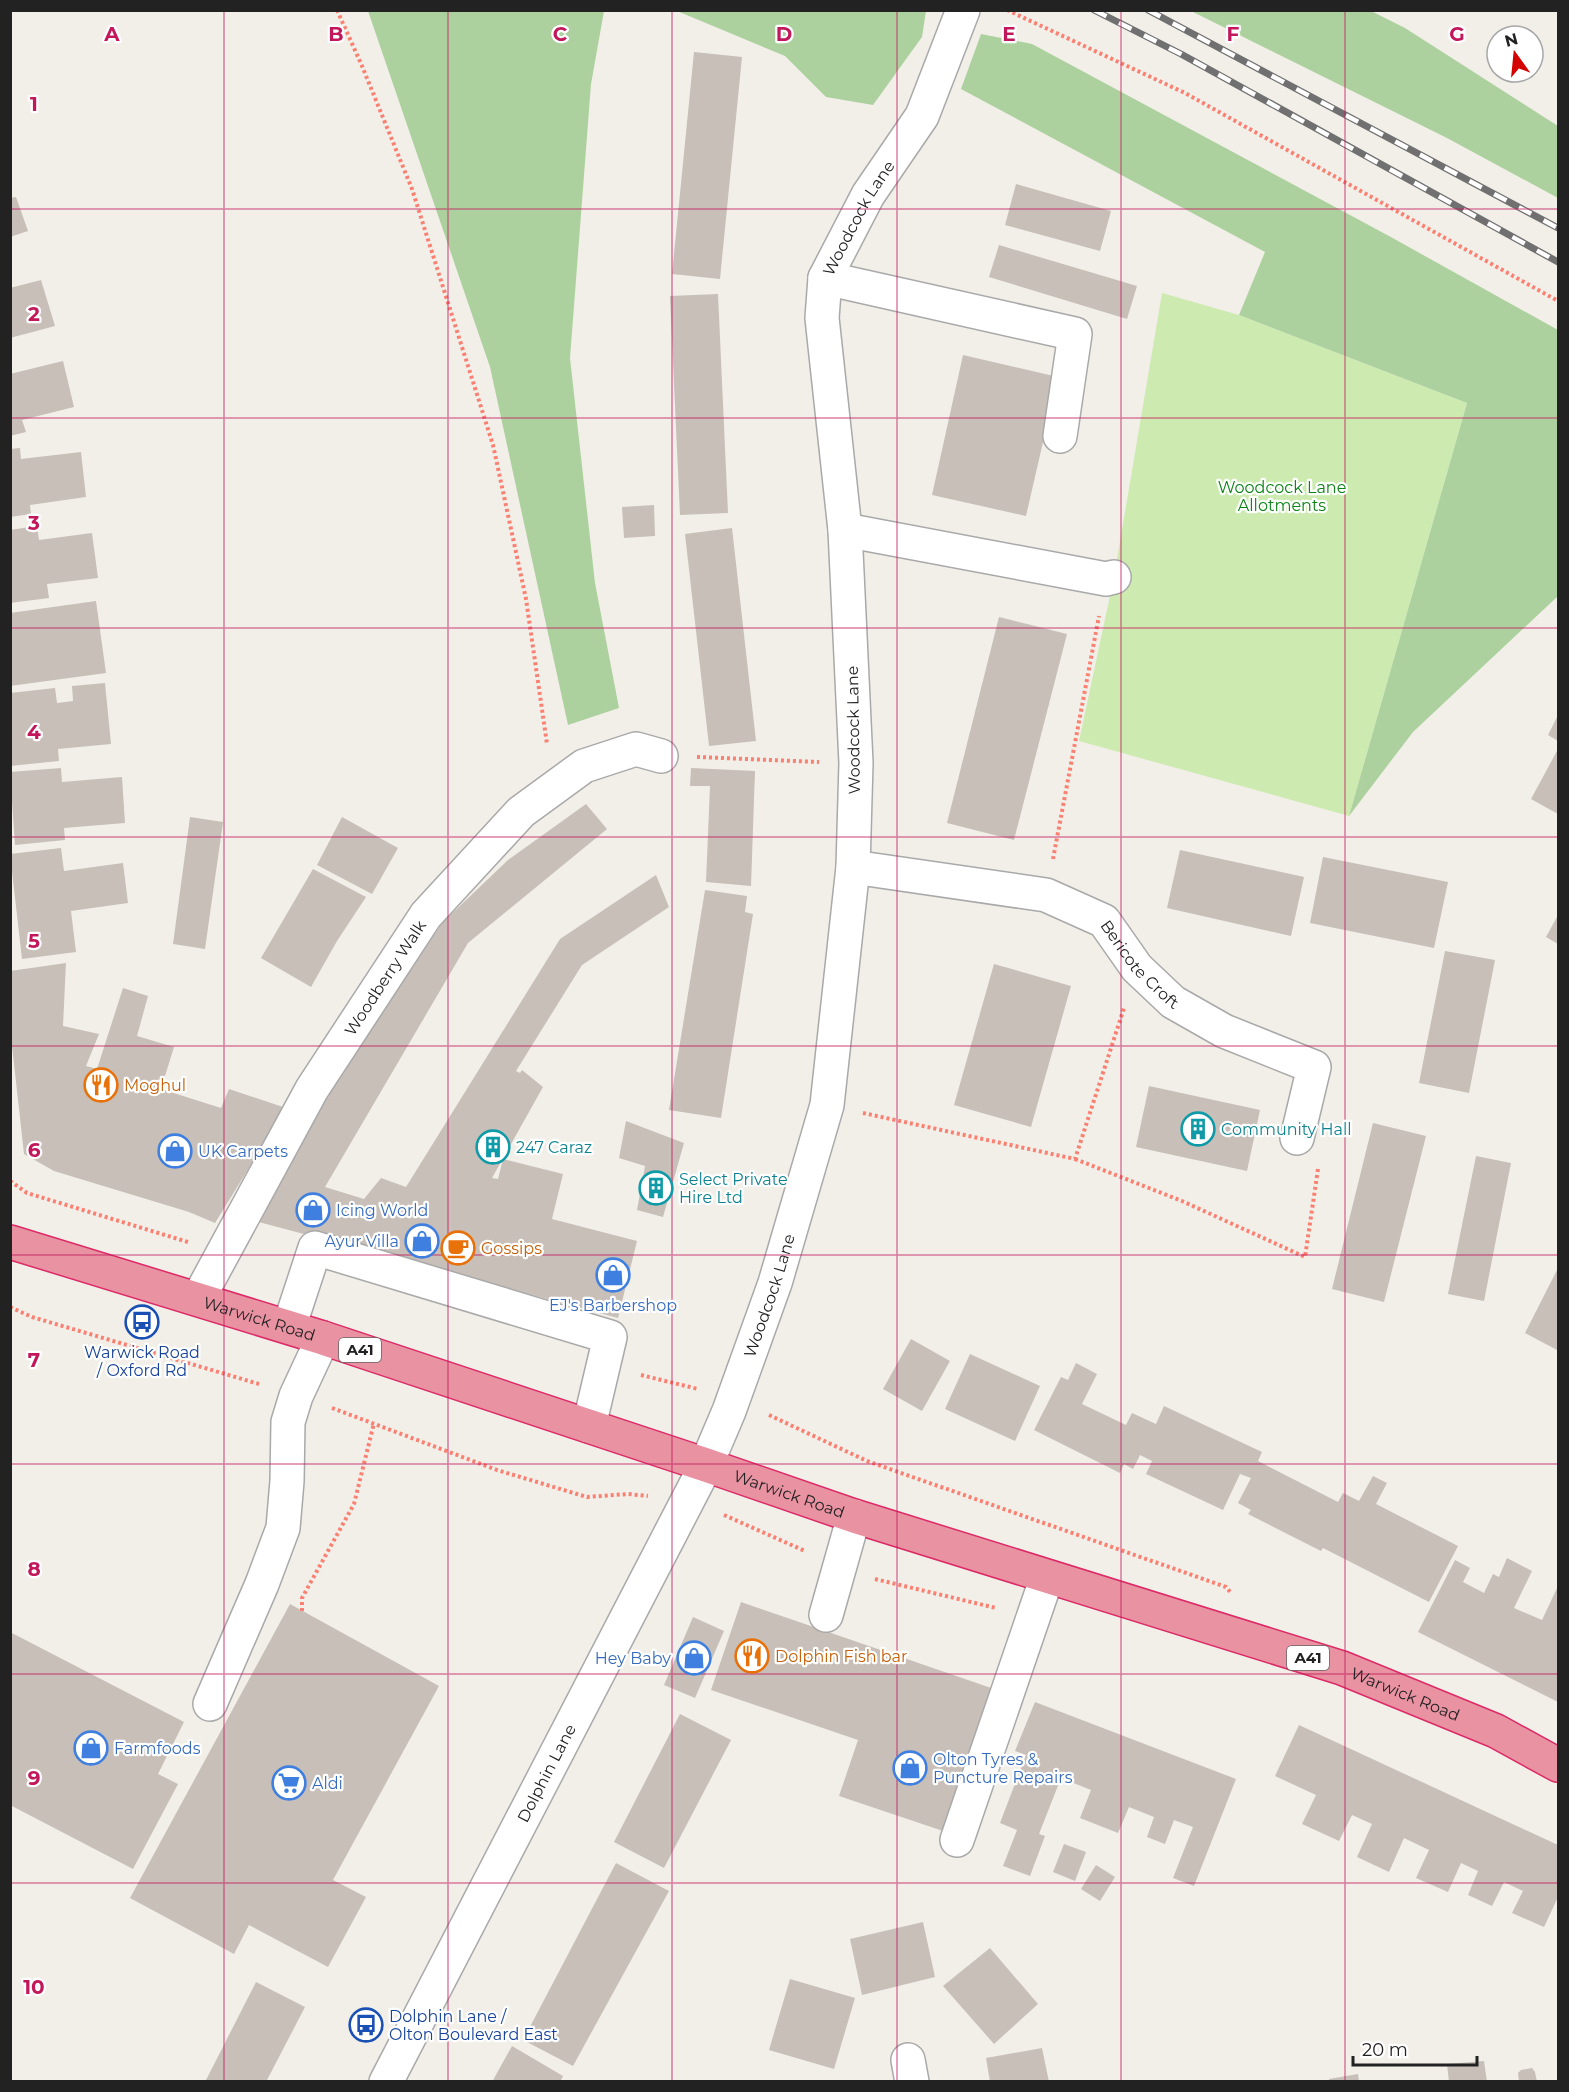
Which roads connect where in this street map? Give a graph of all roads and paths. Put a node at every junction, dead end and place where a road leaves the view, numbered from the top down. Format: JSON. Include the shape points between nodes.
{"nodes":[{"id":1,"x":337,"y":10,"type":"edge"},
{"id":2,"x":963,"y":10,"type":"edge"},
{"id":3,"x":1007,"y":10,"type":"edge"},
{"id":4,"x":825,"y":278,"type":"junction"},
{"id":5,"x":1558,"y":302,"type":"edge"},
{"id":6,"x":1060,"y":436,"type":"dead end"},
{"id":7,"x":845,"y":530,"type":"junction"},
{"id":8,"x":1110,"y":578,"type":"joint"},
{"id":9,"x":547,"y":744,"type":"dead end"},
{"id":10,"x":661,"y":756,"type":"joint"},
{"id":11,"x":856,"y":763,"type":"junction"},
{"id":12,"x":853,"y":867,"type":"junction"},
{"id":13,"x":1046,"y":896,"type":"junction"},
{"id":14,"x":1137,"y":968,"type":"junction"},
{"id":15,"x":827,"y":1105,"type":"junction"},
{"id":16,"x":1297,"y":1138,"type":"joint"},
{"id":17,"x":1075,"y":1159,"type":"junction"},
{"id":18,"x":10,"y":1242,"type":"edge"},
{"id":19,"x":198,"y":1299,"type":"junction"},
{"id":20,"x":10,"y":1307,"type":"edge"},
{"id":21,"x":288,"y":1327,"type":"junction"},
{"id":22,"x":323,"y":1338,"type":"junction"},
{"id":23,"x":297,"y":1396,"type":"junction"},
{"id":24,"x":733,"y":1399,"type":"junction"},
{"id":25,"x":374,"y":1424,"type":"junction"},
{"id":26,"x":589,"y":1426,"type":"junction"},
{"id":27,"x":706,"y":1465,"type":"junction"},
{"id":28,"x":688,"y":1499,"type":"junction"},
{"id":29,"x":854,"y":1516,"type":"junction"},
{"id":30,"x":1047,"y":1577,"type":"junction"},
{"id":31,"x":1233,"y":1595,"type":"dead end"},
{"id":32,"x":302,"y":1611,"type":"dead end"},
{"id":33,"x":826,"y":1615,"type":"dead end"},
{"id":34,"x":210,"y":1704,"type":"dead end"},
{"id":35,"x":1558,"y":1765,"type":"edge"},
{"id":36,"x":957,"y":1840,"type":"dead end"},
{"id":37,"x":386,"y":2082,"type":"edge"}],
"edges":[{"from":1,"to":9,"type":"path","via":[[412,189],[493,445],[526,598]]},
{"from":2,"to":4,"type":"street","name":"Woodcock Lane","via":[[922,116],[868,195]]},
{"from":3,"to":5,"type":"path","via":[[1185,93]]},
{"from":4,"to":6,"type":"street","via":[[1076,334]]},
{"from":4,"to":7,"type":"street","name":"Woodcock Lane","via":[[822,318]]},
{"from":7,"to":8,"type":"street"},
{"from":7,"to":11,"type":"street","name":"Woodcock Lane"},
{"from":8,"to":13,"type":"path"},
{"from":10,"to":11,"type":"path"},
{"from":10,"to":19,"type":"street","name":"Woodberry Walk","via":[[636,749],[584,766],[521,812],[426,915],[312,1089]]},
{"from":11,"to":12,"type":"street","name":"Woodcock Lane"},
{"from":12,"to":13,"type":"street","name":"Bericote Croft"},
{"from":12,"to":15,"type":"street","name":"Woodcock Lane"},
{"from":13,"to":14,"type":"street","name":"Bericote Croft","via":[[1104,921]]},
{"from":14,"to":16,"type":"street","name":"Bericote Croft","via":[[1173,1002],[1224,1031],[1314,1067]]},
{"from":14,"to":17,"type":"path"},
{"from":15,"to":17,"type":"path"},
{"from":15,"to":24,"type":"street","name":"Woodcock Lane","via":[[775,1283]]},
{"from":16,"to":17,"type":"path","via":[[1321,1148],[1305,1257],[1182,1201]]},
{"from":18,"to":19,"type":"highway","name":"Warwick Road","number":"A41"},
{"from":19,"to":21,"type":"highway","name":"Warwick Road","number":"A41"},
{"from":20,"to":23,"type":"path","via":[[32,1317]]},
{"from":21,"to":22,"type":"highway","name":"Warwick Road","number":"A41"},
{"from":21,"to":26,"type":"street","via":[[315,1248],[610,1337]]},
{"from":22,"to":23,"type":"street"},
{"from":22,"to":26,"type":"highway","name":"Warwick Road","number":"A41"},
{"from":23,"to":25,"type":"path"},
{"from":23,"to":34,"type":"street","via":[[288,1422],[283,1528]]},
{"from":24,"to":27,"type":"street","name":"Woodcock Lane"},
{"from":24,"to":31,"type":"path","via":[[867,1461],[1226,1587]]},
{"from":25,"to":28,"type":"path","via":[[497,1470],[587,1497],[628,1494]]},
{"from":25,"to":32,"type":"path","via":[[354,1504],[302,1598]]},
{"from":26,"to":27,"type":"highway","name":"Warwick Road","number":"A41"},
{"from":27,"to":28,"type":"street","name":"Dolphin Lane"},
{"from":27,"to":29,"type":"highway","name":"Warwick Road","number":"A41"},
{"from":28,"to":37,"type":"street","name":"Dolphin Lane"},
{"from":29,"to":30,"type":"highway","name":"Warwick Road","number":"A41"},
{"from":29,"to":33,"type":"street"},
{"from":30,"to":35,"type":"highway","name":"Warwick Road","number":"A41","via":[[1341,1668],[1496,1731]]},
{"from":30,"to":36,"type":"street"}]}
